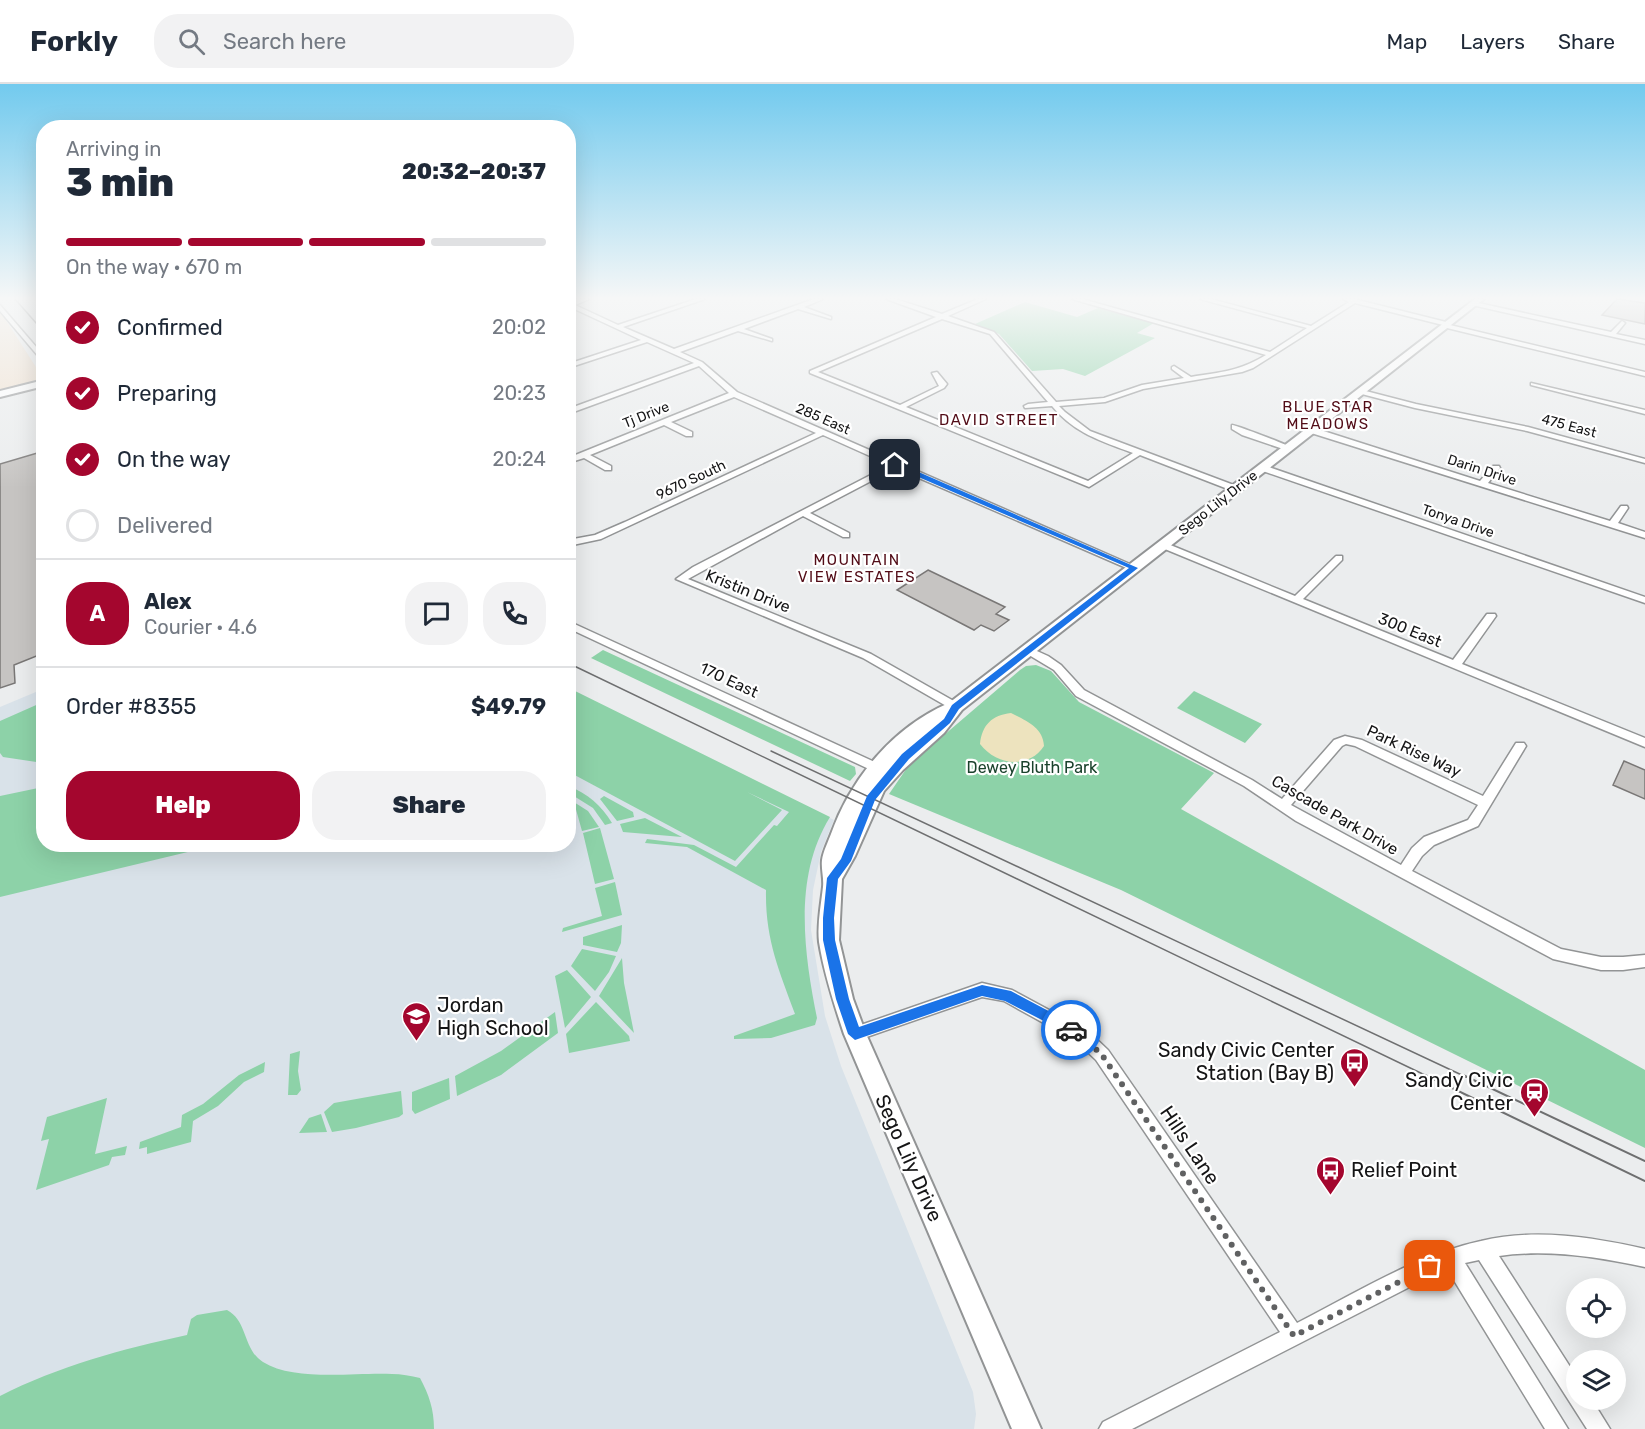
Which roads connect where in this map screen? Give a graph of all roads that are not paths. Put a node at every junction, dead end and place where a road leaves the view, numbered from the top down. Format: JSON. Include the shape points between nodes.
{"nodes":[{"id":1,"x":836,"y":362,"type":"edge"},
{"id":2,"x":1018,"y":362,"type":"edge"},
{"id":3,"x":1258,"y":362,"type":"edge"},
{"id":4,"x":1399,"y":362,"type":"edge"},
{"id":5,"x":1596,"y":362,"type":"edge"},
{"id":6,"x":700,"y":363,"type":"joint"},
{"id":7,"x":1174,"y":368,"type":"dead end"},
{"id":8,"x":935,"y":373,"type":"dead end"},
{"id":9,"x":1224,"y":374,"type":"junction"},
{"id":10,"x":1645,"y":374,"type":"edge"},
{"id":11,"x":1190,"y":379,"type":"junction"},
{"id":12,"x":1232,"y":379,"type":"dead end"},
{"id":13,"x":1533,"y":384,"type":"dead end"},
{"id":14,"x":36,"y":385,"type":"edge"},
{"id":15,"x":1361,"y":391,"type":"junction"},
{"id":16,"x":0,"y":394,"type":"edge"},
{"id":17,"x":734,"y":394,"type":"junction"},
{"id":18,"x":1054,"y":404,"type":"junction"},
{"id":19,"x":1028,"y":406,"type":"dead end"},
{"id":20,"x":899,"y":408,"type":"junction"},
{"id":21,"x":576,"y":409,"type":"edge"},
{"id":22,"x":1645,"y":412,"type":"edge"},
{"id":23,"x":664,"y":422,"type":"junction"},
{"id":24,"x":1235,"y":427,"type":"dead end"},
{"id":25,"x":1311,"y":430,"type":"junction"},
{"id":26,"x":822,"y":433,"type":"junction"},
{"id":27,"x":689,"y":434,"type":"dead end"},
{"id":28,"x":1289,"y":448,"type":"junction"},
{"id":29,"x":1138,"y":453,"type":"junction"},
{"id":30,"x":585,"y":455,"type":"junction"},
{"id":31,"x":576,"y":458,"type":"edge"},
{"id":32,"x":1645,"y":461,"type":"edge"},
{"id":33,"x":895,"y":465,"type":"junction"},
{"id":34,"x":608,"y":468,"type":"dead end"},
{"id":35,"x":1263,"y":468,"type":"junction"},
{"id":36,"x":1496,"y":468,"type":"dead end"},
{"id":37,"x":1482,"y":484,"type":"junction"},
{"id":38,"x":1236,"y":489,"type":"junction"},
{"id":39,"x":1624,"y":508,"type":"dead end"},
{"id":40,"x":803,"y":513,"type":"junction"},
{"id":41,"x":1612,"y":525,"type":"junction"},
{"id":42,"x":846,"y":535,"type":"dead end"},
{"id":43,"x":1645,"y":536,"type":"edge"},
{"id":44,"x":576,"y":541,"type":"edge"},
{"id":45,"x":1163,"y":545,"type":"junction"},
{"id":46,"x":1339,"y":558,"type":"dead end"},
{"id":47,"x":1134,"y":568,"type":"junction"},
{"id":48,"x":1296,"y":600,"type":"junction"},
{"id":49,"x":1645,"y":600,"type":"edge"},
{"id":50,"x":1491,"y":616,"type":"dead end"},
{"id":51,"x":576,"y":628,"type":"edge"},
{"id":52,"x":1028,"y":650,"type":"junction"},
{"id":53,"x":1455,"y":665,"type":"junction"},
{"id":54,"x":955,"y":707,"type":"junction"},
{"id":55,"x":1645,"y":743,"type":"edge"},
{"id":56,"x":1520,"y":746,"type":"dead end"},
{"id":57,"x":875,"y":767,"type":"junction"},
{"id":58,"x":1486,"y":803,"type":"junction"},
{"id":59,"x":1283,"y":806,"type":"junction"},
{"id":60,"x":1403,"y":873,"type":"junction"},
{"id":61,"x":833,"y":878,"type":"junction"},
{"id":62,"x":1645,"y":961,"type":"edge"},
{"id":63,"x":855,"y":1034,"type":"junction"},
{"id":64,"x":1483,"y":1249,"type":"junction"},
{"id":65,"x":1451,"y":1258,"type":"junction"},
{"id":66,"x":1645,"y":1258,"type":"edge"},
{"id":67,"x":1294,"y":1336,"type":"junction"},
{"id":68,"x":1566,"y":1378,"type":"edge"},
{"id":69,"x":1587,"y":1410,"type":"edge"},
{"id":70,"x":1027,"y":1429,"type":"edge"},
{"id":71,"x":1110,"y":1429,"type":"edge"},
{"id":72,"x":1557,"y":1429,"type":"edge"},
{"id":73,"x":1599,"y":1429,"type":"edge"}],
"edges":[{"from":1,"to":20,"type":"street","via":[[812,372]]},
{"from":2,"to":18,"type":"street"},
{"from":3,"to":9,"type":"street"},
{"from":4,"to":15,"type":"main road","name":"Sego Lily Drive"},
{"from":5,"to":10,"type":"street"},
{"from":6,"to":17,"type":"street","name":"285 East"},
{"from":6,"to":21,"type":"street"},
{"from":7,"to":11,"type":"street"},
{"from":8,"to":20,"type":"street","via":[[942,387]]},
{"from":9,"to":11,"type":"street"},
{"from":9,"to":12,"type":"street"},
{"from":11,"to":18,"type":"street","via":[[1142,387],[1105,400]]},
{"from":13,"to":22,"type":"street"},
{"from":14,"to":16,"type":"main road"},
{"from":15,"to":25,"type":"main road","name":"Sego Lily Drive"},
{"from":15,"to":32,"type":"street","name":"475 East","via":[[1415,406],[1486,415]]},
{"from":17,"to":23,"type":"street","name":"Tj Drive"},
{"from":17,"to":26,"type":"street","name":"285 East"},
{"from":18,"to":19,"type":"street"},
{"from":18,"to":29,"type":"street","via":[[1087,433]]},
{"from":20,"to":29,"type":"street","via":[[1089,484]]},
{"from":23,"to":27,"type":"street"},
{"from":23,"to":30,"type":"street","name":"Tj Drive"},
{"from":24,"to":28,"type":"street"},
{"from":25,"to":28,"type":"main road","name":"Sego Lily Drive"},
{"from":25,"to":37,"type":"street","name":"Darin Drive"},
{"from":26,"to":33,"type":"street","name":"285 East"},
{"from":26,"to":44,"type":"street","name":"9670 South","via":[[598,537]]},
{"from":28,"to":35,"type":"main road","name":"Sego Lily Drive"},
{"from":29,"to":38,"type":"street"},
{"from":30,"to":31,"type":"street","name":"Tj Drive"},
{"from":30,"to":34,"type":"street"},
{"from":33,"to":40,"type":"street","name":"Kristin Drive"},
{"from":33,"to":47,"type":"street","name":"285 East"},
{"from":35,"to":38,"type":"main road","name":"Sego Lily Drive"},
{"from":35,"to":49,"type":"street","name":"Tonya Drive"},
{"from":36,"to":37,"type":"street"},
{"from":37,"to":41,"type":"street","name":"Darin Drive"},
{"from":38,"to":45,"type":"main road","name":"Sego Lily Drive"},
{"from":39,"to":41,"type":"street"},
{"from":40,"to":42,"type":"street"},
{"from":40,"to":54,"type":"street","name":"Kristin Drive","via":[[681,579],[867,656]]},
{"from":41,"to":43,"type":"street","name":"Darin Drive"},
{"from":45,"to":47,"type":"main road","name":"Sego Lily Drive"},
{"from":45,"to":48,"type":"street","name":"300 East"},
{"from":46,"to":48,"type":"street"},
{"from":47,"to":52,"type":"main road","name":"Sego Lily Drive"},
{"from":48,"to":53,"type":"street","name":"300 East"},
{"from":50,"to":53,"type":"street"},
{"from":51,"to":57,"type":"street","name":"170 East"},
{"from":52,"to":54,"type":"main road","name":"Sego Lily Drive"},
{"from":52,"to":59,"type":"street","name":"Cascade Park Drive","via":[[1051,660],[1080,693],[1248,783]]},
{"from":53,"to":55,"type":"street","name":"300 East"},
{"from":54,"to":57,"type":"main road","name":"Sego Lily Drive","via":[[936,715]]},
{"from":54,"to":61,"type":"main road","name":"Sego Lily Drive","via":[[947,721],[905,756],[880,785],[862,817],[846,861]]},
{"from":56,"to":58,"type":"street"},
{"from":57,"to":61,"type":"main road","name":"Sego Lily Drive","via":[[858,792],[840,834],[831,860]]},
{"from":58,"to":59,"type":"street","name":"Park Rise Way","via":[[1345,740],[1338,742]]},
{"from":58,"to":60,"type":"street","via":[[1466,827],[1422,846]]},
{"from":59,"to":60,"type":"street","name":"Cascade Park Drive"},
{"from":60,"to":62,"type":"street","name":"Cascade Park Drive","via":[[1558,955],[1590,964]]},
{"from":61,"to":63,"type":"main road","name":"Sego Lily Drive","via":[[829,940]]},
{"from":63,"to":67,"type":"street","name":"Hills Lane","via":[[982,990],[1007,995],[1082,1036],[1102,1055]]},
{"from":63,"to":70,"type":"main road","name":"Sego Lily Drive"},
{"from":64,"to":65,"type":"street"},
{"from":64,"to":66,"type":"street","via":[[1526,1242],[1559,1243]]},
{"from":64,"to":68,"type":"street"},
{"from":65,"to":67,"type":"street"},
{"from":65,"to":72,"type":"street"},
{"from":67,"to":71,"type":"street"},
{"from":69,"to":73,"type":"street"}]}
